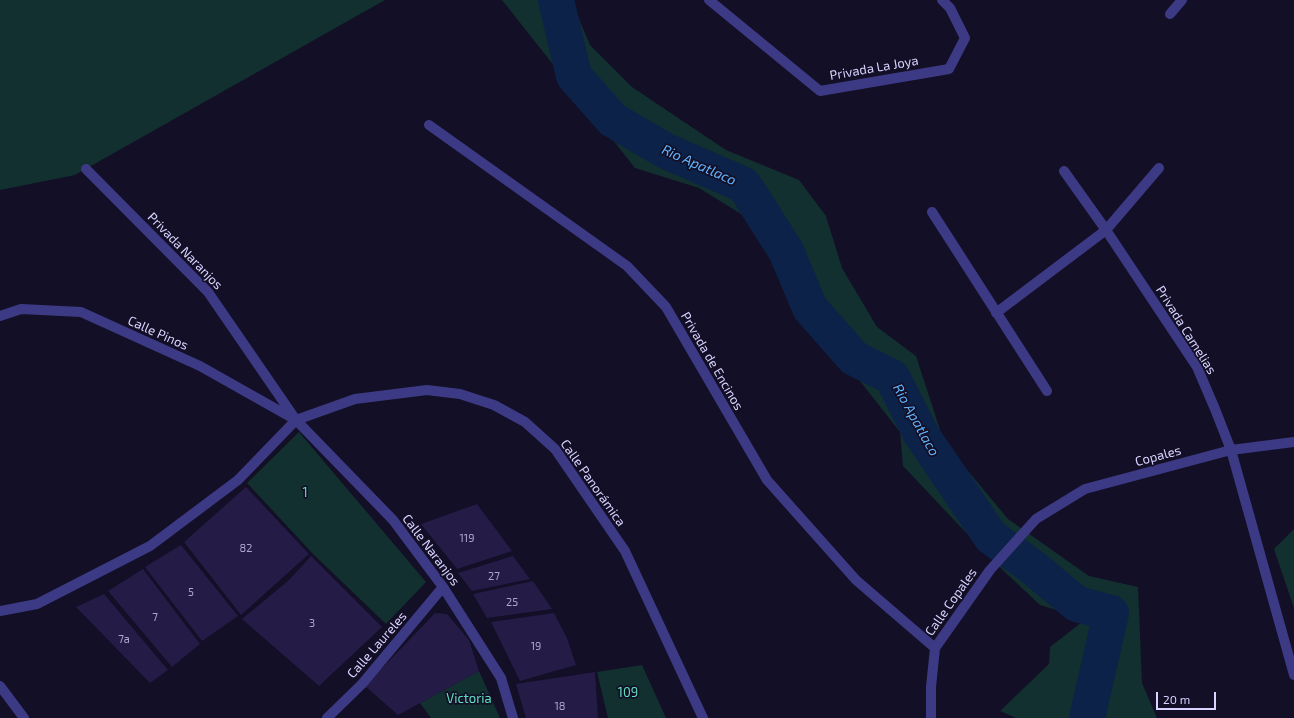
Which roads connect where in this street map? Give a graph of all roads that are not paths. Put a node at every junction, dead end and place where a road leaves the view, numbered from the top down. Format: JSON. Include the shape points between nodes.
{"nodes":[{"id":1,"x":709,"y":0,"type":"edge"},
{"id":2,"x":942,"y":0,"type":"edge"},
{"id":3,"x":1182,"y":0,"type":"edge"},
{"id":4,"x":1170,"y":14,"type":"dead end"},
{"id":5,"x":430,"y":125,"type":"dead end"},
{"id":6,"x":86,"y":168,"type":"dead end"},
{"id":7,"x":1159,"y":168,"type":"dead end"},
{"id":8,"x":1064,"y":170,"type":"dead end"},
{"id":9,"x":932,"y":212,"type":"dead end"},
{"id":10,"x":1106,"y":230,"type":"junction"},
{"id":11,"x":996,"y":313,"type":"junction"},
{"id":12,"x":0,"y":316,"type":"edge"},
{"id":13,"x":1047,"y":391,"type":"dead end"},
{"id":14,"x":296,"y":420,"type":"junction"},
{"id":15,"x":1294,"y":442,"type":"edge"},
{"id":16,"x":1230,"y":450,"type":"junction"},
{"id":17,"x":1036,"y":519,"type":"joint"},
{"id":18,"x":444,"y":587,"type":"junction"},
{"id":19,"x":0,"y":612,"type":"edge"},
{"id":20,"x":935,"y":648,"type":"junction"},
{"id":21,"x":1294,"y":675,"type":"edge"},
{"id":22,"x":0,"y":686,"type":"edge"},
{"id":23,"x":24,"y":718,"type":"edge"},
{"id":24,"x":327,"y":718,"type":"edge"},
{"id":25,"x":514,"y":718,"type":"edge"},
{"id":26,"x":703,"y":718,"type":"edge"},
{"id":27,"x":931,"y":718,"type":"edge"}],
"edges":[{"from":1,"to":2,"type":"street","name":"Privada La Joya","via":[[820,91],[949,69],[965,38],[950,8]]},
{"from":3,"to":4,"type":"street"},
{"from":5,"to":20,"type":"street","name":"Privada de Encinos","via":[[627,266],[666,307],[767,480],[856,580]]},
{"from":6,"to":14,"type":"street","name":"Privada Naranjos","via":[[208,292]]},
{"from":7,"to":10,"type":"street"},
{"from":8,"to":10,"type":"street","name":"Privada Camelias"},
{"from":9,"to":11,"type":"street"},
{"from":10,"to":11,"type":"street"},
{"from":10,"to":16,"type":"street","name":"Privada Camelias","via":[[1196,367]]},
{"from":11,"to":13,"type":"street"},
{"from":12,"to":14,"type":"street","name":"Calle Pinos","via":[[21,309],[81,312],[200,366]]},
{"from":14,"to":18,"type":"street","name":"Calle Naranjos","via":[[393,520]]},
{"from":14,"to":19,"type":"street","via":[[238,480],[150,546],[37,604]]},
{"from":14,"to":26,"type":"street","name":"Calle Panorámica","via":[[355,399],[427,390],[460,394],[494,404],[525,422],[554,449],[625,551]]},
{"from":15,"to":16,"type":"street","name":"Copales"},
{"from":16,"to":17,"type":"street","name":"Copales","via":[[1085,490]]},
{"from":16,"to":21,"type":"street","name":"Privada Camelias"},
{"from":17,"to":20,"type":"street","name":"Calle Copales","via":[[990,570]]},
{"from":18,"to":24,"type":"street","name":"Calle Laureles","via":[[362,684]]},
{"from":18,"to":25,"type":"street","name":"Calle Naranjos","via":[[501,678]]},
{"from":20,"to":27,"type":"street","name":"Calle Copales"},
{"from":22,"to":23,"type":"street"}]}
